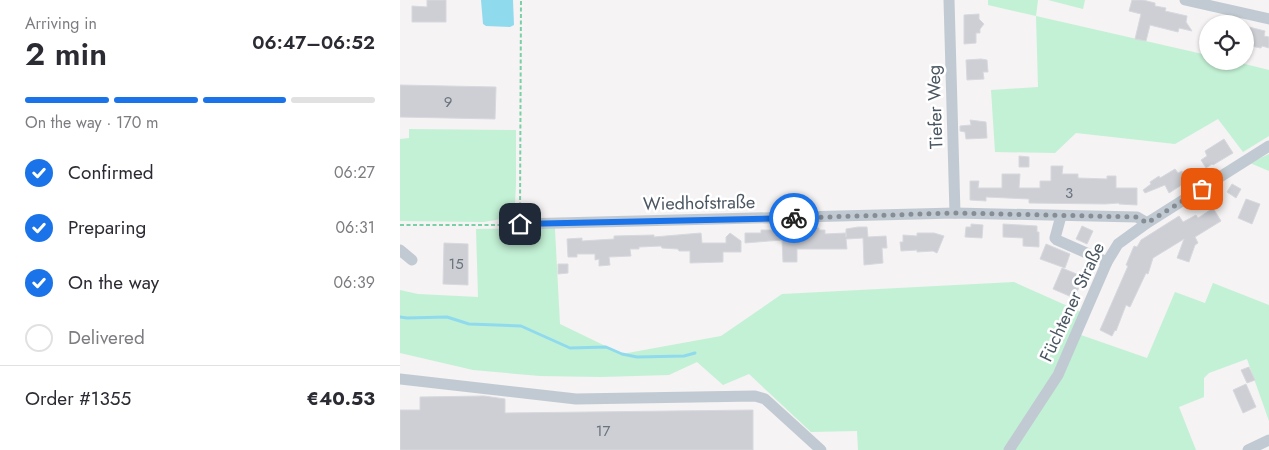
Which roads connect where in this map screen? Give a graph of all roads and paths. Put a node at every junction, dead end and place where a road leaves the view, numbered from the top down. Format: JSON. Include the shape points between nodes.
{"nodes":[{"id":1,"x":521,"y":0,"type":"edge"},
{"id":2,"x":949,"y":0,"type":"edge"},
{"id":3,"x":1185,"y":0,"type":"edge"},
{"id":4,"x":1269,"y":19,"type":"edge"},
{"id":5,"x":1269,"y":146,"type":"edge"},
{"id":6,"x":955,"y":213,"type":"junction"},
{"id":7,"x":1061,"y":216,"type":"junction"},
{"id":8,"x":1147,"y":223,"type":"junction"},
{"id":9,"x":520,"y":224,"type":"junction"},
{"id":10,"x":400,"y":225,"type":"edge"},
{"id":11,"x":400,"y":250,"type":"edge"},
{"id":12,"x":412,"y":260,"type":"dead end"},
{"id":13,"x":1107,"y":262,"type":"junction"},
{"id":14,"x":400,"y":379,"type":"edge"},
{"id":15,"x":1269,"y":440,"type":"edge"},
{"id":16,"x":821,"y":450,"type":"edge"},
{"id":17,"x":1009,"y":450,"type":"edge"},
{"id":18,"x":1248,"y":450,"type":"edge"}],
"edges":[{"from":1,"to":9,"type":"path"},
{"from":2,"to":6,"type":"street","name":"Tiefer Weg"},
{"from":3,"to":4,"type":"street"},
{"from":5,"to":8,"type":"street","name":"Füchtener Straße"},
{"from":6,"to":7,"type":"street","name":"Wiedhofstraße"},
{"from":6,"to":9,"type":"street","name":"Wiedhofstraße"},
{"from":7,"to":8,"type":"street","name":"Wiedhofstraße","via":[[1137,217]]},
{"from":7,"to":13,"type":"street","via":[[1057,240]]},
{"from":8,"to":13,"type":"street","name":"Füchtener Straße","via":[[1118,244]]},
{"from":9,"to":10,"type":"path"},
{"from":11,"to":12,"type":"street"},
{"from":13,"to":17,"type":"street","name":"Füchtener Straße","via":[[1058,375]]},
{"from":14,"to":16,"type":"street","via":[[576,399],[755,396],[765,399]]},
{"from":15,"to":18,"type":"street"}]}
